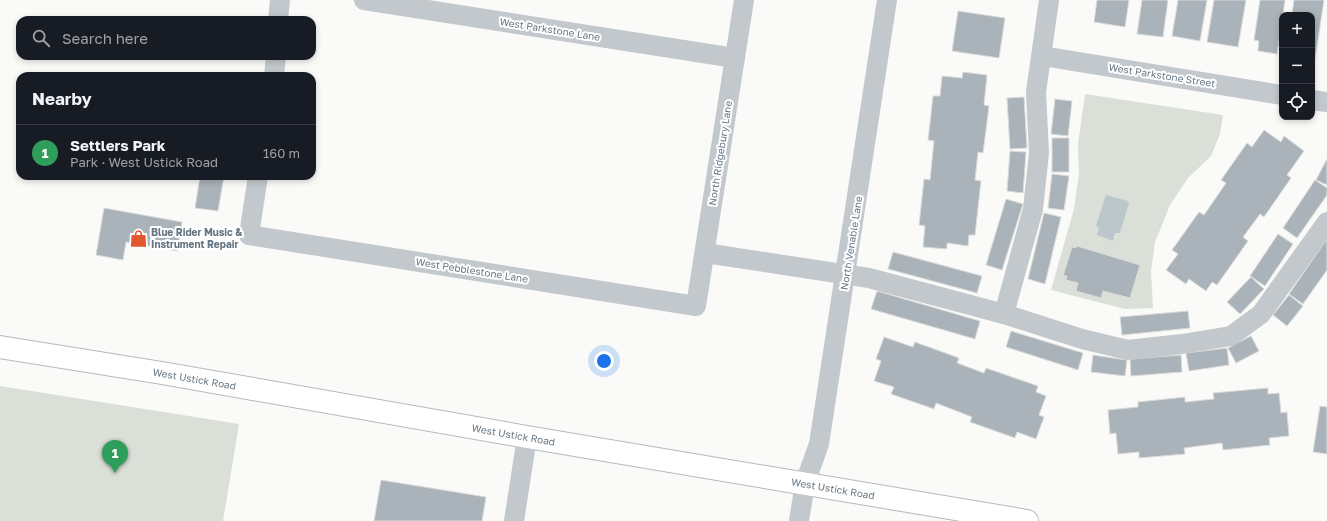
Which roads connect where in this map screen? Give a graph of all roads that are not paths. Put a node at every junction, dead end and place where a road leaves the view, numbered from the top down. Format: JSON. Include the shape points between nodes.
{"nodes":[{"id":1,"x":280,"y":0,"type":"edge"},
{"id":2,"x":364,"y":0,"type":"edge"},
{"id":3,"x":744,"y":0,"type":"edge"},
{"id":4,"x":887,"y":0,"type":"edge"},
{"id":5,"x":1049,"y":0,"type":"edge"},
{"id":6,"x":278,"y":16,"type":"edge"},
{"id":7,"x":1042,"y":56,"type":"junction"},
{"id":8,"x":735,"y":58,"type":"junction"},
{"id":9,"x":276,"y":60,"type":"edge"},
{"id":10,"x":274,"y":72,"type":"edge"},
{"id":11,"x":1279,"y":95,"type":"edge"},
{"id":12,"x":1315,"y":100,"type":"edge"},
{"id":13,"x":1327,"y":102,"type":"edge"},
{"id":14,"x":257,"y":180,"type":"edge"},
{"id":15,"x":1327,"y":222,"type":"edge"},
{"id":16,"x":705,"y":253,"type":"junction"},
{"id":17,"x":846,"y":275,"type":"junction"},
{"id":18,"x":696,"y":306,"type":"joint"},
{"id":19,"x":1004,"y":314,"type":"junction"},
{"id":20,"x":0,"y":347,"type":"edge"},
{"id":21,"x":527,"y":438,"type":"junction"},
{"id":22,"x":805,"y":483,"type":"junction"},
{"id":23,"x":514,"y":521,"type":"edge"},
{"id":24,"x":799,"y":521,"type":"edge"},
{"id":25,"x":1027,"y":521,"type":"edge"}],
"edges":[{"from":1,"to":6,"type":"street"},
{"from":2,"to":8,"type":"street","name":"West Parkstone Lane"},
{"from":3,"to":8,"type":"street","name":"North Ridgebury Lane"},
{"from":4,"to":17,"type":"street","name":"North Venable Lane"},
{"from":5,"to":7,"type":"street"},
{"from":7,"to":11,"type":"street","name":"West Parkstone Street"},
{"from":7,"to":19,"type":"street","via":[[1036,92],[1039,153],[1033,209]]},
{"from":8,"to":16,"type":"street","name":"North Ridgebury Lane"},
{"from":9,"to":10,"type":"street"},
{"from":12,"to":13,"type":"street"},
{"from":14,"to":18,"type":"street","name":"West Pebblestone Lane","via":[[248,235]]},
{"from":15,"to":19,"type":"street","via":[[1261,314],[1232,336],[1128,350],[1082,339]]},
{"from":16,"to":17,"type":"street"},
{"from":16,"to":18,"type":"street","name":"North Ridgebury Lane"},
{"from":17,"to":19,"type":"street","via":[[869,278]]},
{"from":17,"to":22,"type":"street","name":"North Venable Lane","via":[[819,444]]},
{"from":20,"to":21,"type":"main road","name":"West Ustick Road"},
{"from":21,"to":22,"type":"main road","name":"West Ustick Road"},
{"from":21,"to":23,"type":"street"},
{"from":22,"to":24,"type":"street","name":"North Venable Lane"},
{"from":22,"to":25,"type":"main road","name":"West Ustick Road"}]}
